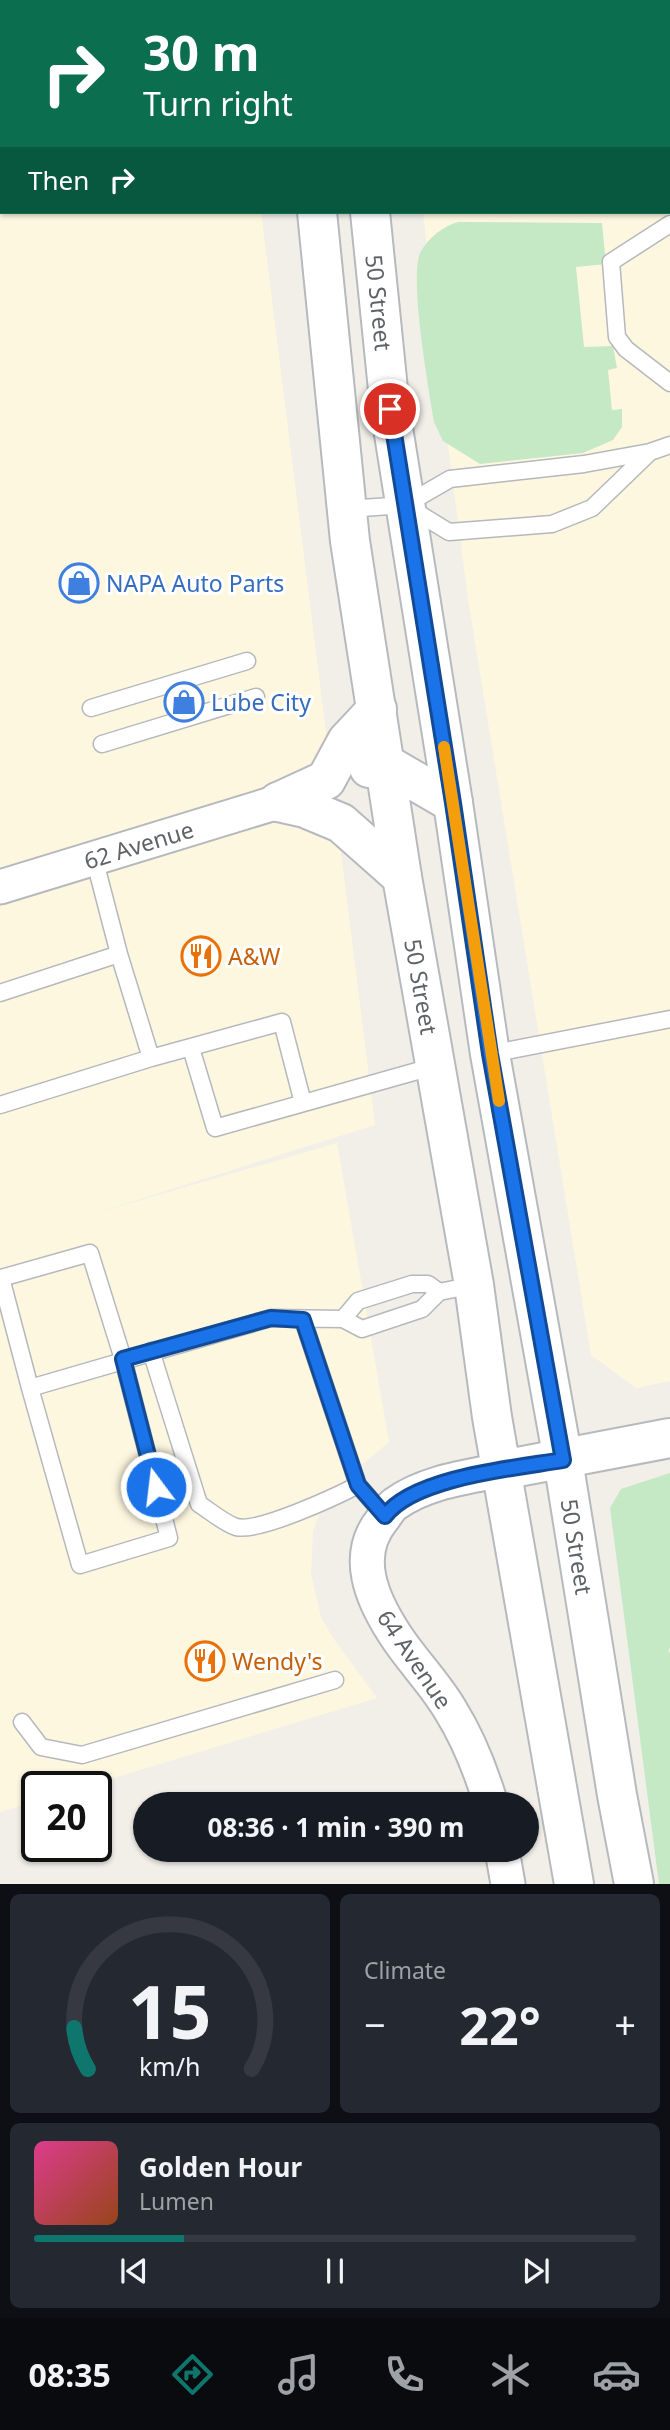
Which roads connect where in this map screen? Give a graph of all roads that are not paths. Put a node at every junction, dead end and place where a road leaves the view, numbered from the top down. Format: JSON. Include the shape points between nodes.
{"nodes":[{"id":1,"x":317,"y":214,"type":"edge"},
{"id":2,"x":370,"y":214,"type":"edge"},
{"id":3,"x":670,"y":224,"type":"edge"},
{"id":4,"x":670,"y":383,"type":"edge"},
{"id":5,"x":670,"y":445,"type":"edge"},
{"id":6,"x":650,"y":452,"type":"junction"},
{"id":7,"x":405,"y":505,"type":"junction"},
{"id":8,"x":346,"y":509,"type":"junction"},
{"id":9,"x":247,"y":661,"type":"dead end"},
{"id":10,"x":256,"y":697,"type":"dead end"},
{"id":11,"x":91,"y":708,"type":"dead end"},
{"id":12,"x":377,"y":709,"type":"junction"},
{"id":13,"x":102,"y":744,"type":"dead end"},
{"id":14,"x":384,"y":763,"type":"junction"},
{"id":15,"x":326,"y":780,"type":"junction"},
{"id":16,"x":278,"y":802,"type":"junction"},
{"id":17,"x":453,"y":803,"type":"junction"},
{"id":18,"x":94,"y":858,"type":"junction"},
{"id":19,"x":402,"y":877,"type":"junction"},
{"id":20,"x":0,"y":887,"type":"edge"},
{"id":21,"x":119,"y":954,"type":"junction"},
{"id":22,"x":0,"y":993,"type":"edge"},
{"id":23,"x":670,"y":1019,"type":"edge"},
{"id":24,"x":191,"y":1048,"type":"junction"},
{"id":25,"x":490,"y":1054,"type":"junction"},
{"id":26,"x":151,"y":1058,"type":"junction"},
{"id":27,"x":435,"y":1066,"type":"junction"},
{"id":28,"x":303,"y":1103,"type":"junction"},
{"id":29,"x":0,"y":1105,"type":"edge"},
{"id":30,"x":0,"y":1278,"type":"edge"},
{"id":31,"x":456,"y":1288,"type":"junction"},
{"id":32,"x":342,"y":1319,"type":"junction"},
{"id":33,"x":303,"y":1320,"type":"junction"},
{"id":34,"x":151,"y":1351,"type":"junction"},
{"id":35,"x":123,"y":1359,"type":"junction"},
{"id":36,"x":30,"y":1388,"type":"junction"},
{"id":37,"x":670,"y":1438,"type":"edge"},
{"id":38,"x":563,"y":1460,"type":"junction"},
{"id":39,"x":502,"y":1470,"type":"junction"},
{"id":40,"x":358,"y":1485,"type":"junction"},
{"id":41,"x":385,"y":1516,"type":"junction"},
{"id":42,"x":335,"y":1680,"type":"dead end"},
{"id":43,"x":22,"y":1722,"type":"dead end"},
{"id":44,"x":487,"y":1792,"type":"edge"},
{"id":45,"x":504,"y":1862,"type":"edge"},
{"id":46,"x":508,"y":1884,"type":"edge"},
{"id":47,"x":573,"y":1884,"type":"edge"},
{"id":48,"x":634,"y":1884,"type":"edge"}],
"edges":[{"from":1,"to":8,"type":"main road","name":"50 Street"},
{"from":2,"to":7,"type":"main road","name":"50 Street"},
{"from":3,"to":4,"type":"lane","via":[[611,262],[617,337]]},
{"from":5,"to":6,"type":"lane"},
{"from":6,"to":7,"type":"lane","via":[[450,479]]},
{"from":6,"to":7,"type":"lane","via":[[592,508],[552,524],[449,532]]},
{"from":7,"to":8,"type":"lane"},
{"from":7,"to":17,"type":"main road","name":"50 Street"},
{"from":8,"to":12,"type":"main road","name":"50 Street"},
{"from":9,"to":11,"type":"lane"},
{"from":10,"to":13,"type":"lane"},
{"from":12,"to":14,"type":"main road","name":"50 Street"},
{"from":12,"to":15,"type":"main road","via":[[347,741]]},
{"from":14,"to":15,"type":"main road"},
{"from":14,"to":17,"type":"main road"},
{"from":14,"to":19,"type":"main road","name":"50 Street"},
{"from":15,"to":16,"type":"main road"},
{"from":16,"to":18,"type":"street","name":"62 Avenue"},
{"from":16,"to":19,"type":"main road","via":[[341,823]]},
{"from":17,"to":25,"type":"main road","name":"50 Street"},
{"from":18,"to":20,"type":"street","name":"62 Avenue"},
{"from":18,"to":21,"type":"lane"},
{"from":19,"to":27,"type":"main road","name":"50 Street"},
{"from":21,"to":22,"type":"lane"},
{"from":21,"to":26,"type":"lane"},
{"from":23,"to":25,"type":"lane"},
{"from":24,"to":26,"type":"lane"},
{"from":24,"to":28,"type":"lane","via":[[215,1128]]},
{"from":24,"to":28,"type":"lane","via":[[282,1022]]},
{"from":25,"to":38,"type":"main road","name":"50 Street"},
{"from":26,"to":29,"type":"lane"},
{"from":27,"to":28,"type":"lane"},
{"from":27,"to":31,"type":"main road","name":"50 Street"},
{"from":30,"to":35,"type":"lane","via":[[90,1253]]},
{"from":30,"to":36,"type":"lane"},
{"from":31,"to":32,"type":"lane","via":[[412,1284],[358,1301]]},
{"from":31,"to":32,"type":"lane","via":[[422,1309],[362,1329]]},
{"from":31,"to":39,"type":"main road","name":"50 Street"},
{"from":32,"to":33,"type":"lane"},
{"from":33,"to":34,"type":"lane","via":[[271,1318]]},
{"from":33,"to":40,"type":"lane"},
{"from":34,"to":35,"type":"lane"},
{"from":34,"to":40,"type":"lane","via":[[199,1504],[237,1527],[313,1507]]},
{"from":35,"to":36,"type":"lane"},
{"from":35,"to":36,"type":"lane","via":[[169,1538],[106,1558],[80,1565]]},
{"from":37,"to":38,"type":"main road"},
{"from":38,"to":39,"type":"main road"},
{"from":38,"to":48,"type":"main road","name":"50 Street"},
{"from":39,"to":41,"type":"street","name":"64 Avenue","via":[[420,1490],[393,1504]]},
{"from":39,"to":47,"type":"main road","name":"50 Street"},
{"from":40,"to":41,"type":"lane"},
{"from":41,"to":44,"type":"street","name":"64 Avenue","via":[[374,1529],[365,1558],[370,1584],[395,1636],[451,1710]]},
{"from":42,"to":43,"type":"lane","via":[[82,1755],[41,1747]]},
{"from":45,"to":46,"type":"street"}]}
